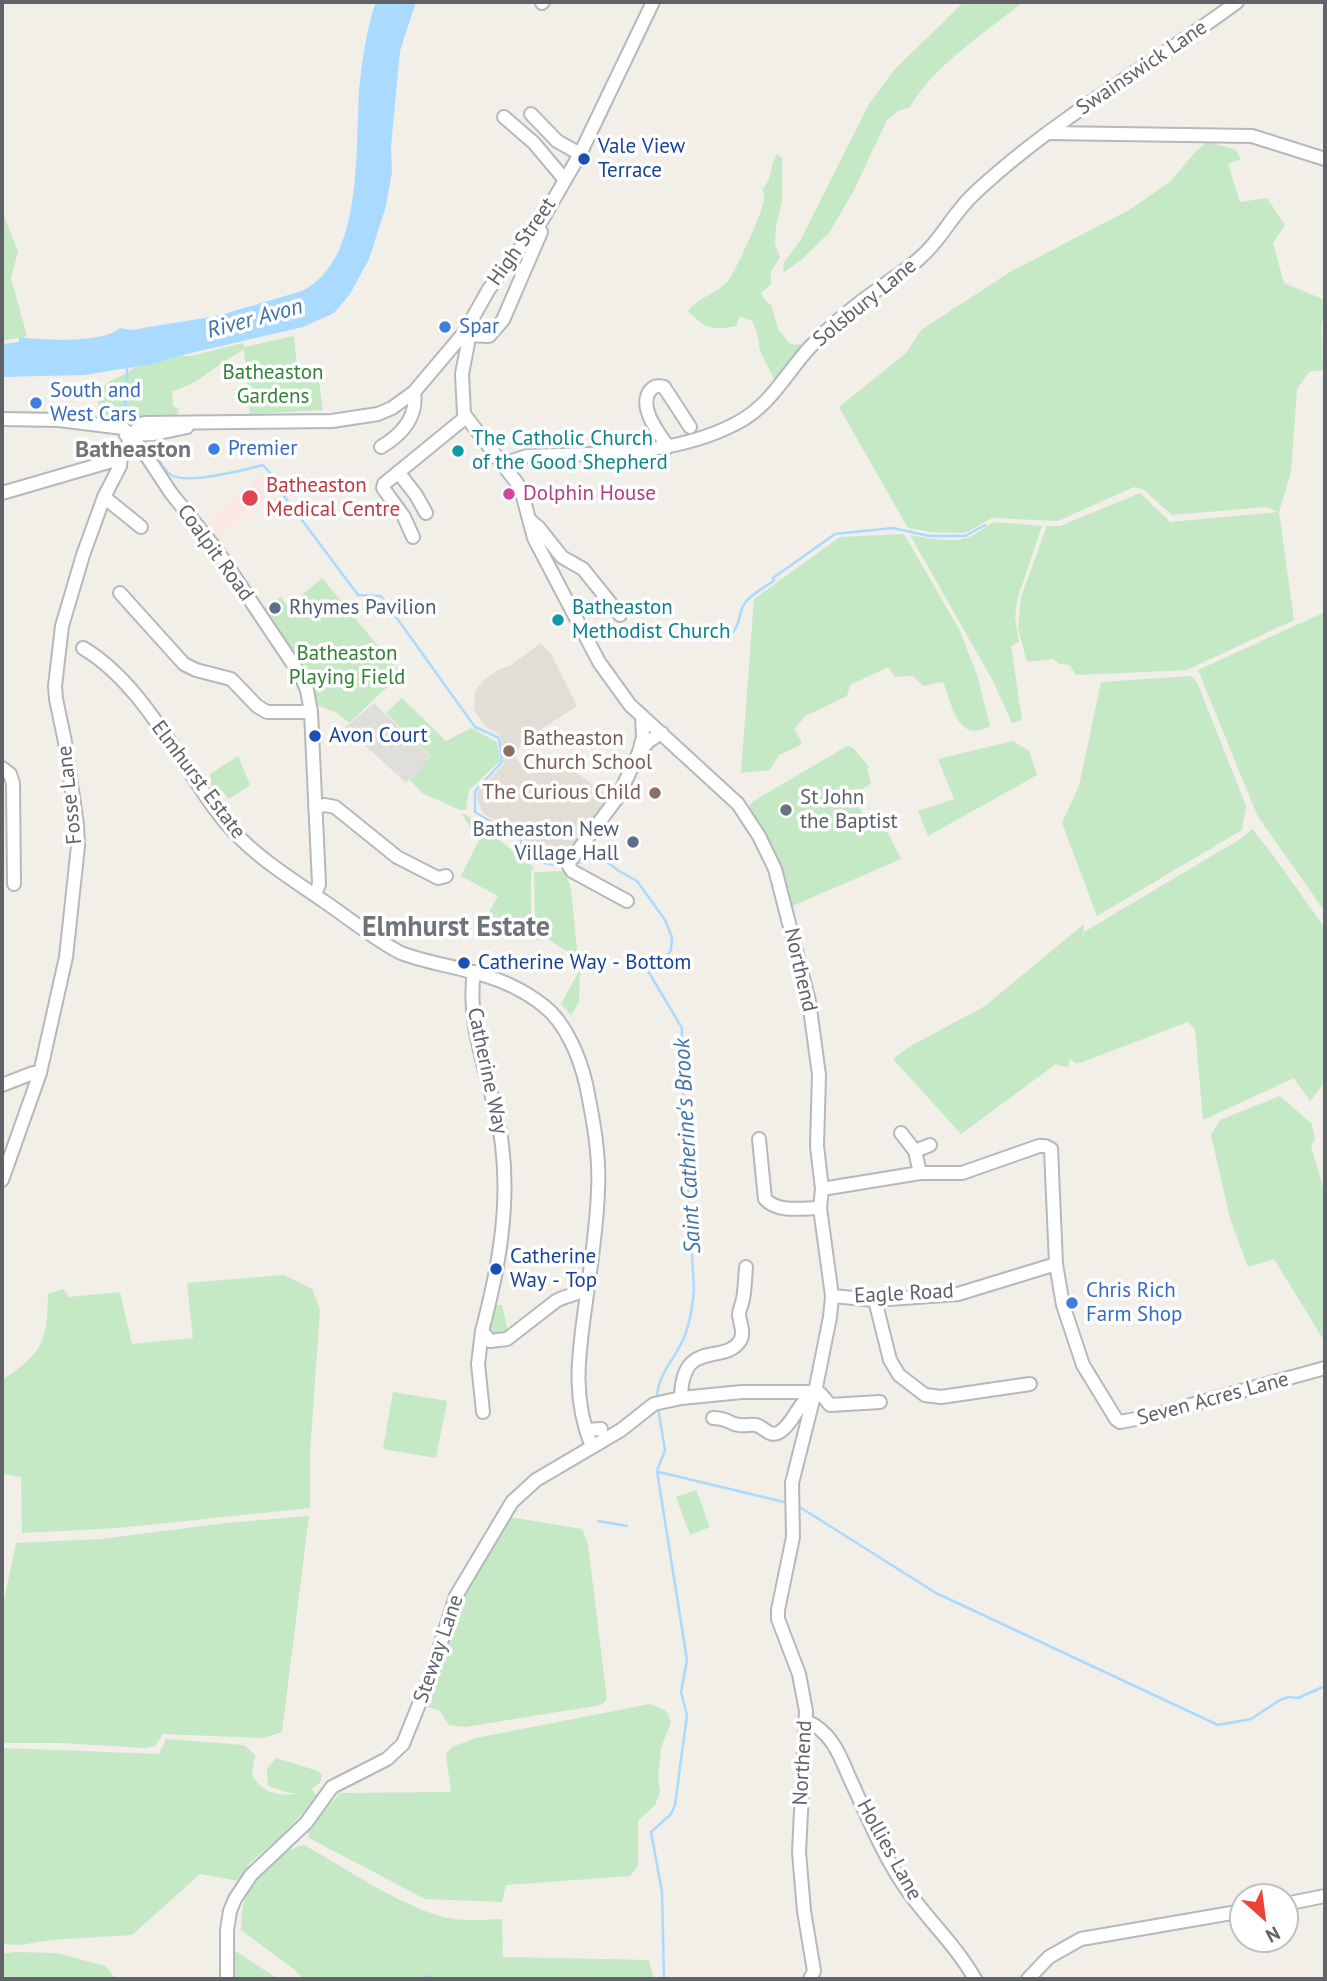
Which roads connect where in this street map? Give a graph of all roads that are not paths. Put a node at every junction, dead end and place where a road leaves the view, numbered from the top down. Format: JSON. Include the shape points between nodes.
{"nodes":[{"id":1,"x":653,"y":2,"type":"edge"},
{"id":2,"x":1237,"y":2,"type":"edge"},
{"id":3,"x":531,"y":114,"type":"dead end"},
{"id":4,"x":504,"y":117,"type":"dead end"},
{"id":5,"x":1046,"y":134,"type":"junction"},
{"id":6,"x":580,"y":154,"type":"junction"},
{"id":7,"x":1325,"y":159,"type":"edge"},
{"id":8,"x":565,"y":180,"type":"junction"},
{"id":9,"x":537,"y":227,"type":"junction"},
{"id":10,"x":466,"y":334,"type":"junction"},
{"id":11,"x":414,"y":392,"type":"junction"},
{"id":12,"x":465,"y":416,"type":"junction"},
{"id":13,"x":2,"y":419,"type":"edge"},
{"id":14,"x":2,"y":425,"type":"edge"},
{"id":15,"x":690,"y":428,"type":"dead end"},
{"id":16,"x":130,"y":436,"type":"junction"},
{"id":17,"x":381,"y":447,"type":"dead end"},
{"id":18,"x":668,"y":447,"type":"junction"},
{"id":19,"x":121,"y":455,"type":"junction"},
{"id":20,"x":505,"y":467,"type":"junction"},
{"id":21,"x":398,"y":472,"type":"junction"},
{"id":22,"x":2,"y":492,"type":"edge"},
{"id":23,"x":104,"y":497,"type":"junction"},
{"id":24,"x":426,"y":513,"type":"dead end"},
{"id":25,"x":530,"y":519,"type":"junction"},
{"id":26,"x":141,"y":527,"type":"dead end"},
{"id":27,"x":413,"y":537,"type":"dead end"},
{"id":28,"x":120,"y":593,"type":"dead end"},
{"id":29,"x":620,"y":615,"type":"dead end"},
{"id":30,"x":86,"y":654,"type":"dead end"},
{"id":31,"x":311,"y":712,"type":"junction"},
{"id":32,"x":642,"y":716,"type":"junction"},
{"id":33,"x":662,"y":733,"type":"junction"},
{"id":34,"x":639,"y":752,"type":"junction"},
{"id":35,"x":2,"y":768,"type":"edge"},
{"id":36,"x":315,"y":807,"type":"junction"},
{"id":37,"x":446,"y":876,"type":"dead end"},
{"id":38,"x":14,"y":884,"type":"dead end"},
{"id":39,"x":315,"y":895,"type":"junction"},
{"id":40,"x":627,"y":901,"type":"dead end"},
{"id":41,"x":474,"y":972,"type":"junction"},
{"id":42,"x":40,"y":1073,"type":"junction"},
{"id":43,"x":2,"y":1085,"type":"edge"},
{"id":44,"x":901,"y":1133,"type":"dead end"},
{"id":45,"x":759,"y":1139,"type":"dead end"},
{"id":46,"x":930,"y":1144,"type":"dead end"},
{"id":47,"x":915,"y":1151,"type":"junction"},
{"id":48,"x":920,"y":1173,"type":"junction"},
{"id":49,"x":2,"y":1180,"type":"edge"},
{"id":50,"x":822,"y":1189,"type":"junction"},
{"id":51,"x":820,"y":1208,"type":"junction"},
{"id":52,"x":1056,"y":1264,"type":"junction"},
{"id":53,"x":746,"y":1267,"type":"dead end"},
{"id":54,"x":588,"y":1287,"type":"junction"},
{"id":55,"x":832,"y":1296,"type":"junction"},
{"id":56,"x":875,"y":1300,"type":"junction"},
{"id":57,"x":482,"y":1331,"type":"junction"},
{"id":58,"x":1325,"y":1368,"type":"edge"},
{"id":59,"x":1030,"y":1384,"type":"dead end"},
{"id":60,"x":815,"y":1392,"type":"junction"},
{"id":61,"x":681,"y":1398,"type":"junction"},
{"id":62,"x":880,"y":1402,"type":"dead end"},
{"id":63,"x":483,"y":1412,"type":"dead end"},
{"id":64,"x":713,"y":1418,"type":"dead end"},
{"id":65,"x":601,"y":1429,"type":"dead end"},
{"id":66,"x":586,"y":1430,"type":"junction"},
{"id":67,"x":592,"y":1447,"type":"junction"},
{"id":68,"x":806,"y":1721,"type":"junction"},
{"id":69,"x":1325,"y":1896,"type":"edge"},
{"id":70,"x":1299,"y":1901,"type":"edge"},
{"id":71,"x":1229,"y":1913,"type":"edge"},
{"id":72,"x":227,"y":1979,"type":"edge"},
{"id":73,"x":810,"y":1979,"type":"edge"},
{"id":74,"x":975,"y":1979,"type":"edge"},
{"id":75,"x":1028,"y":1979,"type":"edge"}],
"edges":[{"from":1,"to":6,"type":"street","name":"High Street"},
{"from":2,"to":5,"type":"street","name":"Swainswick Lane"},
{"from":3,"to":6,"type":"street","via":[[557,141]]},
{"from":4,"to":8,"type":"street"},
{"from":5,"to":7,"type":"street","via":[[1252,136]]},
{"from":5,"to":18,"type":"street","name":"Solsbury Lane","via":[[964,203],[922,256],[812,345],[762,407],[726,428]]},
{"from":6,"to":8,"type":"street","name":"High Street"},
{"from":8,"to":9,"type":"street","name":"High Street"},
{"from":9,"to":10,"type":"street","name":"High Street","via":[[489,289]]},
{"from":9,"to":10,"type":"street","via":[[541,232],[503,320],[489,336]]},
{"from":10,"to":11,"type":"street","name":"High Street"},
{"from":10,"to":12,"type":"street","via":[[461,391]]},
{"from":11,"to":16,"type":"street","name":"High Street","via":[[378,414],[332,421],[208,422]]},
{"from":11,"to":17,"type":"street","via":[[415,405],[403,430]]},
{"from":12,"to":20,"type":"street","name":"Northend"},
{"from":12,"to":21,"type":"street"},
{"from":13,"to":16,"type":"street","via":[[117,426]]},
{"from":14,"to":16,"type":"street"},
{"from":15,"to":18,"type":"street","via":[[664,387],[653,387],[646,401],[648,411]]},
{"from":16,"to":19,"type":"street","name":"Fosse Lane"},
{"from":16,"to":31,"type":"street","name":"Coalpit Road","via":[[216,549],[301,676]]},
{"from":18,"to":20,"type":"street","name":"Solsbury Lane","via":[[527,456]]},
{"from":19,"to":22,"type":"street"},
{"from":19,"to":23,"type":"street","name":"Fosse Lane","via":[[121,466]]},
{"from":20,"to":25,"type":"street","name":"Northend","via":[[522,493]]},
{"from":21,"to":24,"type":"street"},
{"from":21,"to":27,"type":"street","via":[[383,488]]},
{"from":23,"to":26,"type":"street"},
{"from":23,"to":42,"type":"street","name":"Fosse Lane","via":[[62,626],[55,686],[78,846],[66,957]]},
{"from":25,"to":29,"type":"street","via":[[562,557],[583,569]]},
{"from":25,"to":32,"type":"street","name":"Northend","via":[[534,538],[600,662]]},
{"from":28,"to":31,"type":"street","via":[[184,664],[231,679],[267,712]]},
{"from":30,"to":39,"type":"street","name":"Elmhurst Estate","via":[[110,669],[136,697],[240,839]]},
{"from":31,"to":36,"type":"street"},
{"from":32,"to":33,"type":"street","name":"Northend"},
{"from":32,"to":34,"type":"street"},
{"from":33,"to":34,"type":"street"},
{"from":33,"to":50,"type":"street","name":"Northend","via":[[740,806],[772,860],[811,1014],[818,1069],[817,1146]]},
{"from":34,"to":40,"type":"street","via":[[618,797],[570,863],[572,871]]},
{"from":35,"to":38,"type":"street","via":[[13,783]]},
{"from":36,"to":37,"type":"street","via":[[335,807],[397,857],[438,878]]},
{"from":36,"to":39,"type":"street","via":[[319,884]]},
{"from":39,"to":41,"type":"street","name":"Elmhurst Estate","via":[[401,953]]},
{"from":41,"to":54,"type":"street","name":"Catherine Way","via":[[547,1008],[576,1050],[596,1144],[598,1188]]},
{"from":41,"to":57,"type":"street","name":"Catherine Way","via":[[474,1028],[502,1144],[505,1195],[495,1284]]},
{"from":42,"to":43,"type":"street"},
{"from":42,"to":49,"type":"street","name":"Fosse Lane"},
{"from":44,"to":47,"type":"street"},
{"from":45,"to":51,"type":"street","via":[[765,1199],[778,1208]]},
{"from":46,"to":47,"type":"street"},
{"from":47,"to":48,"type":"street"},
{"from":48,"to":50,"type":"street","name":"Seven Acres Lane"},
{"from":48,"to":52,"type":"street","name":"Seven Acres Lane","via":[[962,1173],[1039,1146],[1051,1149]]},
{"from":50,"to":51,"type":"street","name":"Northend"},
{"from":51,"to":55,"type":"street","name":"Northend"},
{"from":52,"to":56,"type":"street","name":"Eagle Road","via":[[958,1294]]},
{"from":52,"to":58,"type":"street","name":"Seven Acres Lane","via":[[1075,1347],[1095,1387],[1121,1422]]},
{"from":53,"to":61,"type":"street","via":[[740,1342],[691,1364],[681,1385]]},
{"from":54,"to":57,"type":"street","via":[[556,1301],[506,1339],[490,1341]]},
{"from":54,"to":66,"type":"street","name":"Catherine Way","via":[[577,1372]]},
{"from":55,"to":56,"type":"street","name":"Eagle Road"},
{"from":55,"to":60,"type":"street","name":"Northend"},
{"from":56,"to":59,"type":"street","via":[[890,1360],[899,1375],[925,1395],[941,1397]]},
{"from":57,"to":63,"type":"street","name":"Catherine Way","via":[[478,1364]]},
{"from":60,"to":61,"type":"street","name":"Steway Lane"},
{"from":60,"to":62,"type":"street","via":[[830,1405]]},
{"from":60,"to":64,"type":"street","via":[[804,1399],[781,1432],[774,1434],[756,1425]]},
{"from":60,"to":68,"type":"street","name":"Northend","via":[[792,1483],[793,1537],[778,1610],[799,1674]]},
{"from":61,"to":67,"type":"street","name":"Steway Lane","via":[[661,1403]]},
{"from":65,"to":66,"type":"street"},
{"from":66,"to":67,"type":"street","name":"Catherine Way"},
{"from":67,"to":72,"type":"street","name":"Steway Lane","via":[[536,1480],[503,1514],[456,1596],[403,1744],[387,1759],[332,1787],[306,1823],[251,1875],[230,1911]]},
{"from":68,"to":73,"type":"street","name":"Northend","via":[[799,1852],[814,1971]]},
{"from":68,"to":74,"type":"street","name":"Hollies Lane","via":[[828,1735],[895,1869]]},
{"from":69,"to":70,"type":"street"},
{"from":71,"to":75,"type":"street","via":[[1081,1939],[1049,1957]]}]}
